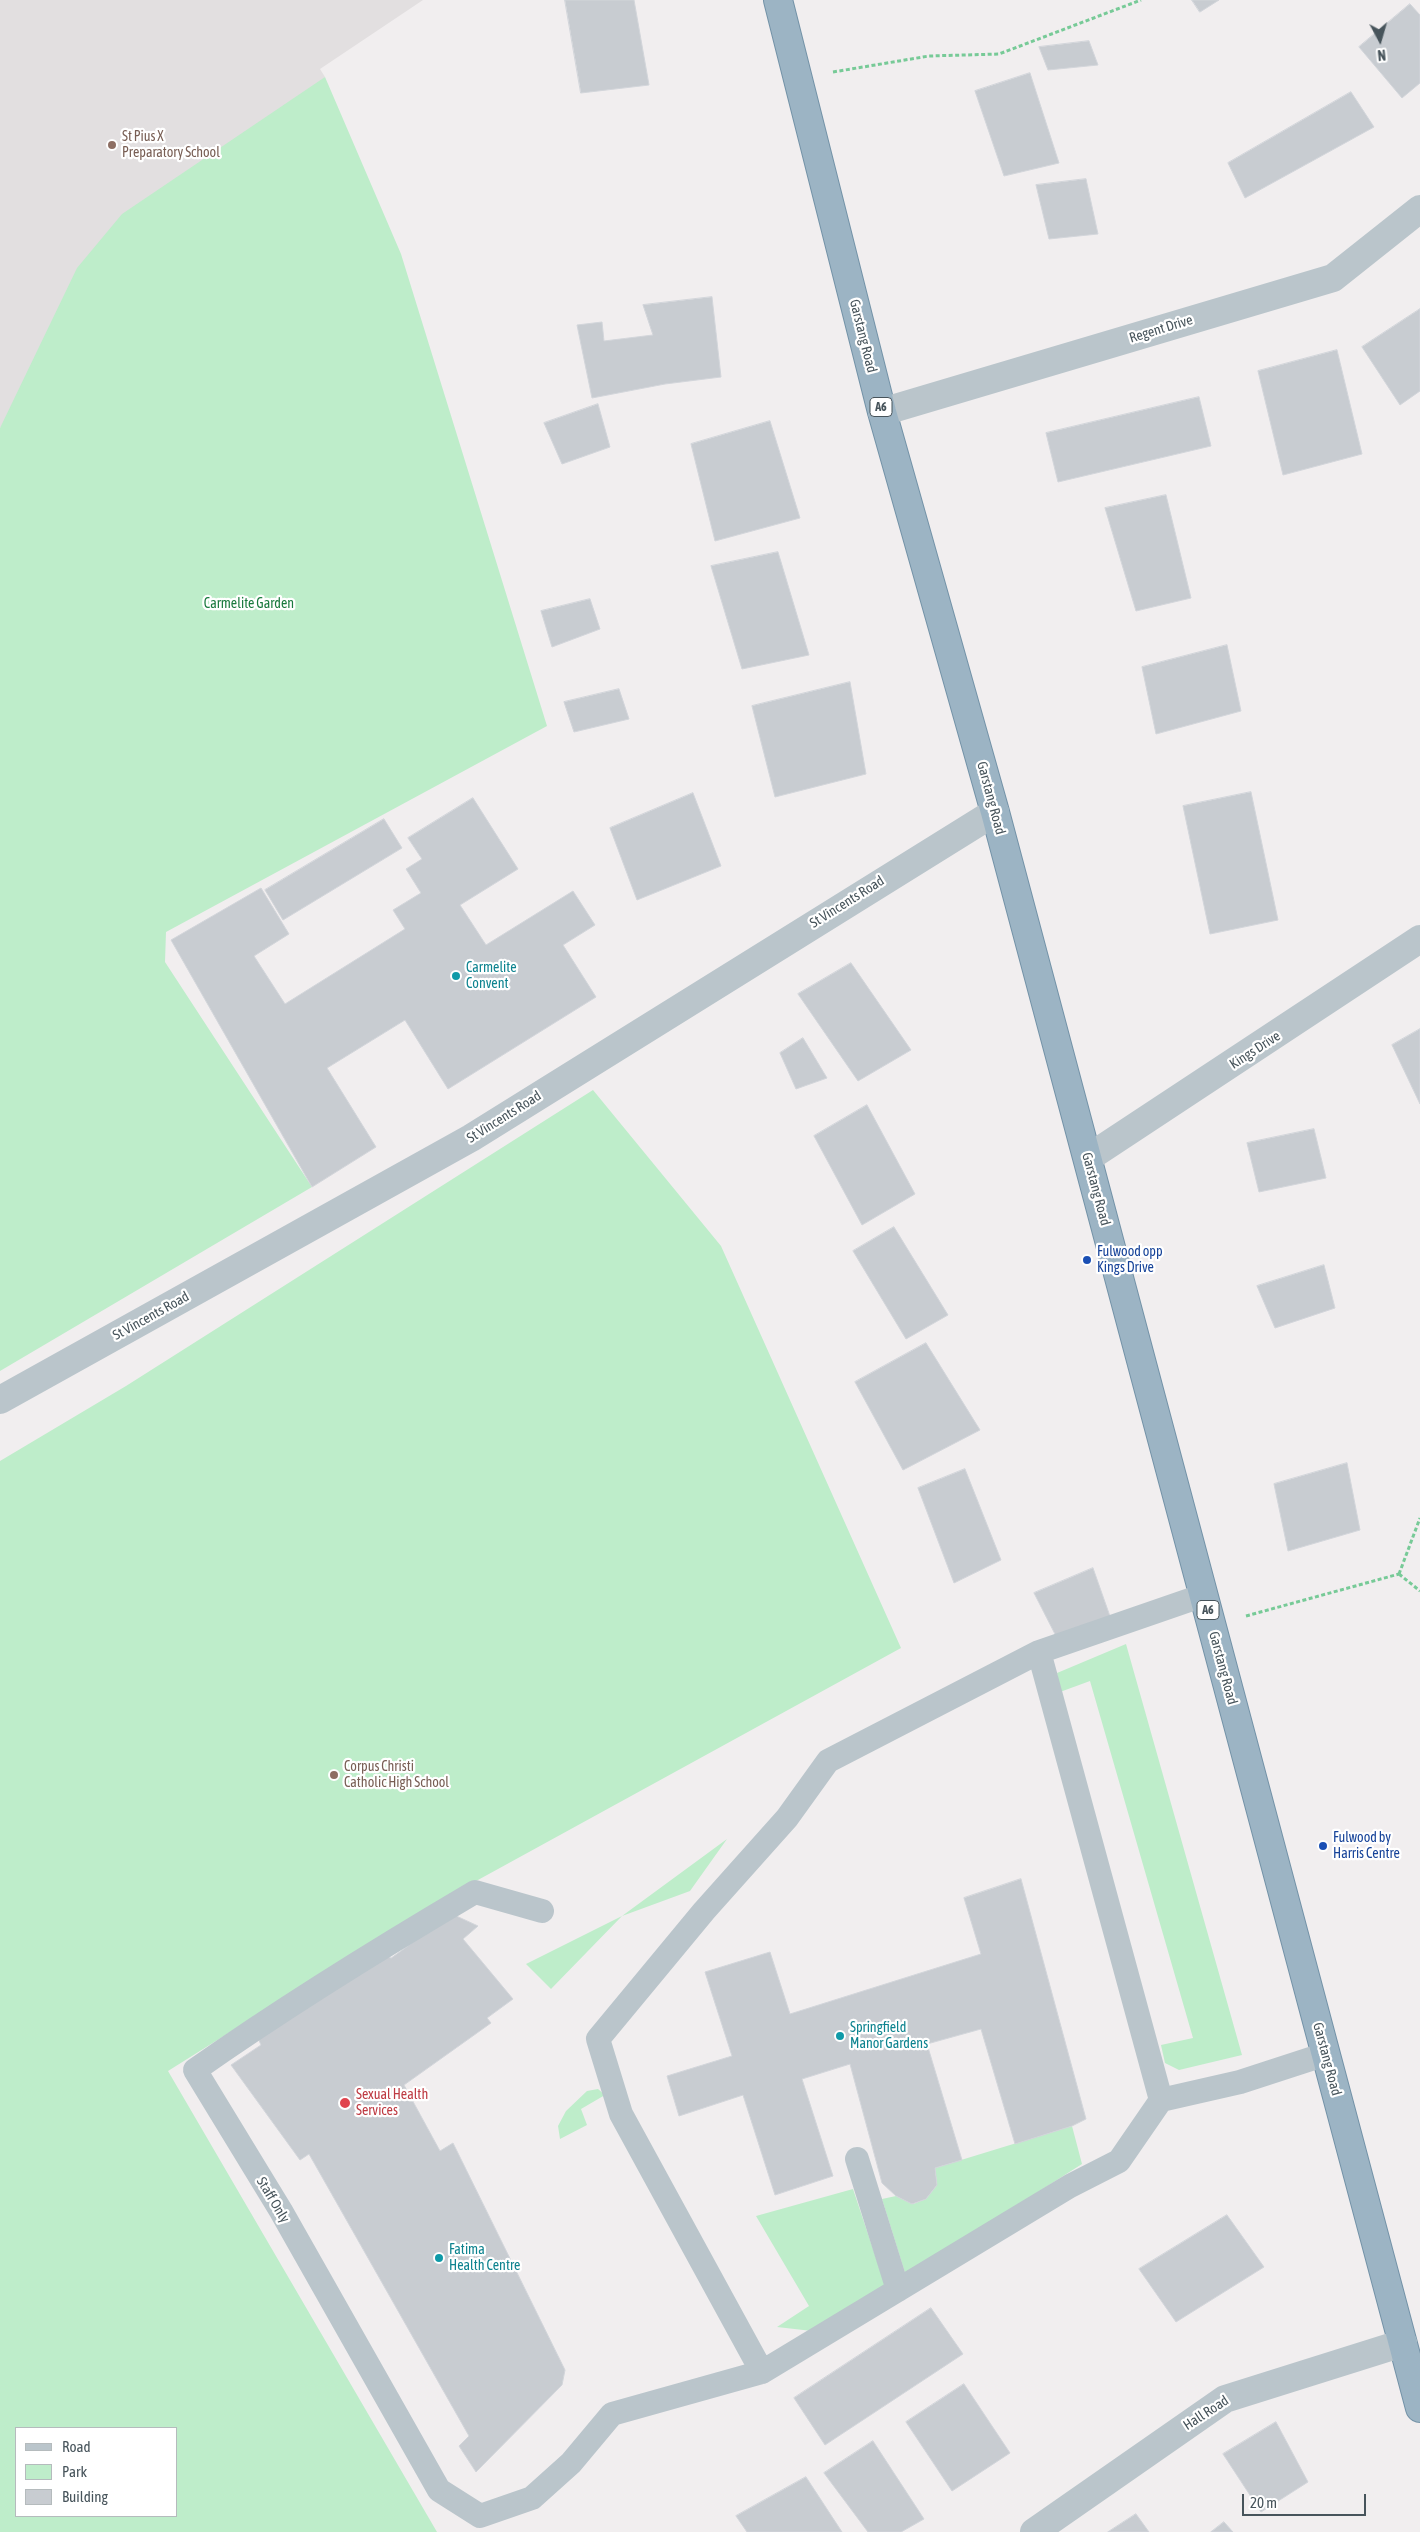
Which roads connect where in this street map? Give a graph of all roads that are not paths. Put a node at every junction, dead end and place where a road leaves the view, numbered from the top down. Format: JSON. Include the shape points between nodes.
{"nodes":[{"id":1,"x":778,"y":0,"type":"edge"},
{"id":2,"x":1420,"y":209,"type":"edge"},
{"id":3,"x":882,"y":412,"type":"junction"},
{"id":4,"x":995,"y":812,"type":"junction"},
{"id":5,"x":1420,"y":939,"type":"edge"},
{"id":6,"x":1088,"y":1158,"type":"junction"},
{"id":7,"x":0,"y":1400,"type":"edge"},
{"id":8,"x":1204,"y":1595,"type":"junction"},
{"id":9,"x":1039,"y":1652,"type":"junction"},
{"id":10,"x":542,"y":1911,"type":"dead end"},
{"id":11,"x":1326,"y":2054,"type":"junction"},
{"id":12,"x":1161,"y":2100,"type":"junction"},
{"id":13,"x":857,"y":2159,"type":"dead end"},
{"id":14,"x":898,"y":2290,"type":"junction"},
{"id":15,"x":1402,"y":2343,"type":"junction"},
{"id":16,"x":762,"y":2372,"type":"junction"},
{"id":17,"x":1420,"y":2408,"type":"edge"},
{"id":18,"x":1034,"y":2532,"type":"edge"}],
"edges":[{"from":1,"to":3,"type":"highway","name":"Garstang Road","number":"A6"},
{"from":2,"to":3,"type":"street","name":"Regent Drive","via":[[1332,278]]},
{"from":3,"to":4,"type":"highway","name":"Garstang Road","number":"A6"},
{"from":4,"to":6,"type":"highway","name":"Garstang Road","number":"A6"},
{"from":4,"to":7,"type":"street","name":"St Vincents Road","via":[[471,1138]]},
{"from":5,"to":6,"type":"street","name":"Kings Drive"},
{"from":6,"to":8,"type":"highway","name":"Garstang Road","number":"A6"},
{"from":8,"to":9,"type":"lane"},
{"from":8,"to":11,"type":"highway","name":"Garstang Road","number":"A6"},
{"from":9,"to":12,"type":"lane"},
{"from":9,"to":16,"type":"lane","via":[[828,1761],[787,1818],[704,1911],[598,2040],[621,2114]]},
{"from":10,"to":16,"type":"lane","name":"Staff Only","via":[[475,1892],[380,1948],[195,2070],[280,2211],[439,2490],[480,2516],[532,2498],[571,2463],[612,2414]]},
{"from":11,"to":12,"type":"lane","via":[[1240,2082]]},
{"from":11,"to":15,"type":"highway","name":"Garstang Road","number":"A6"},
{"from":12,"to":14,"type":"lane","via":[[1119,2161],[1070,2186]]},
{"from":13,"to":14,"type":"lane"},
{"from":14,"to":16,"type":"lane"},
{"from":15,"to":17,"type":"highway","name":"Garstang Road","number":"A6"},
{"from":15,"to":18,"type":"street","name":"Hall Road","via":[[1225,2398]]}]}
